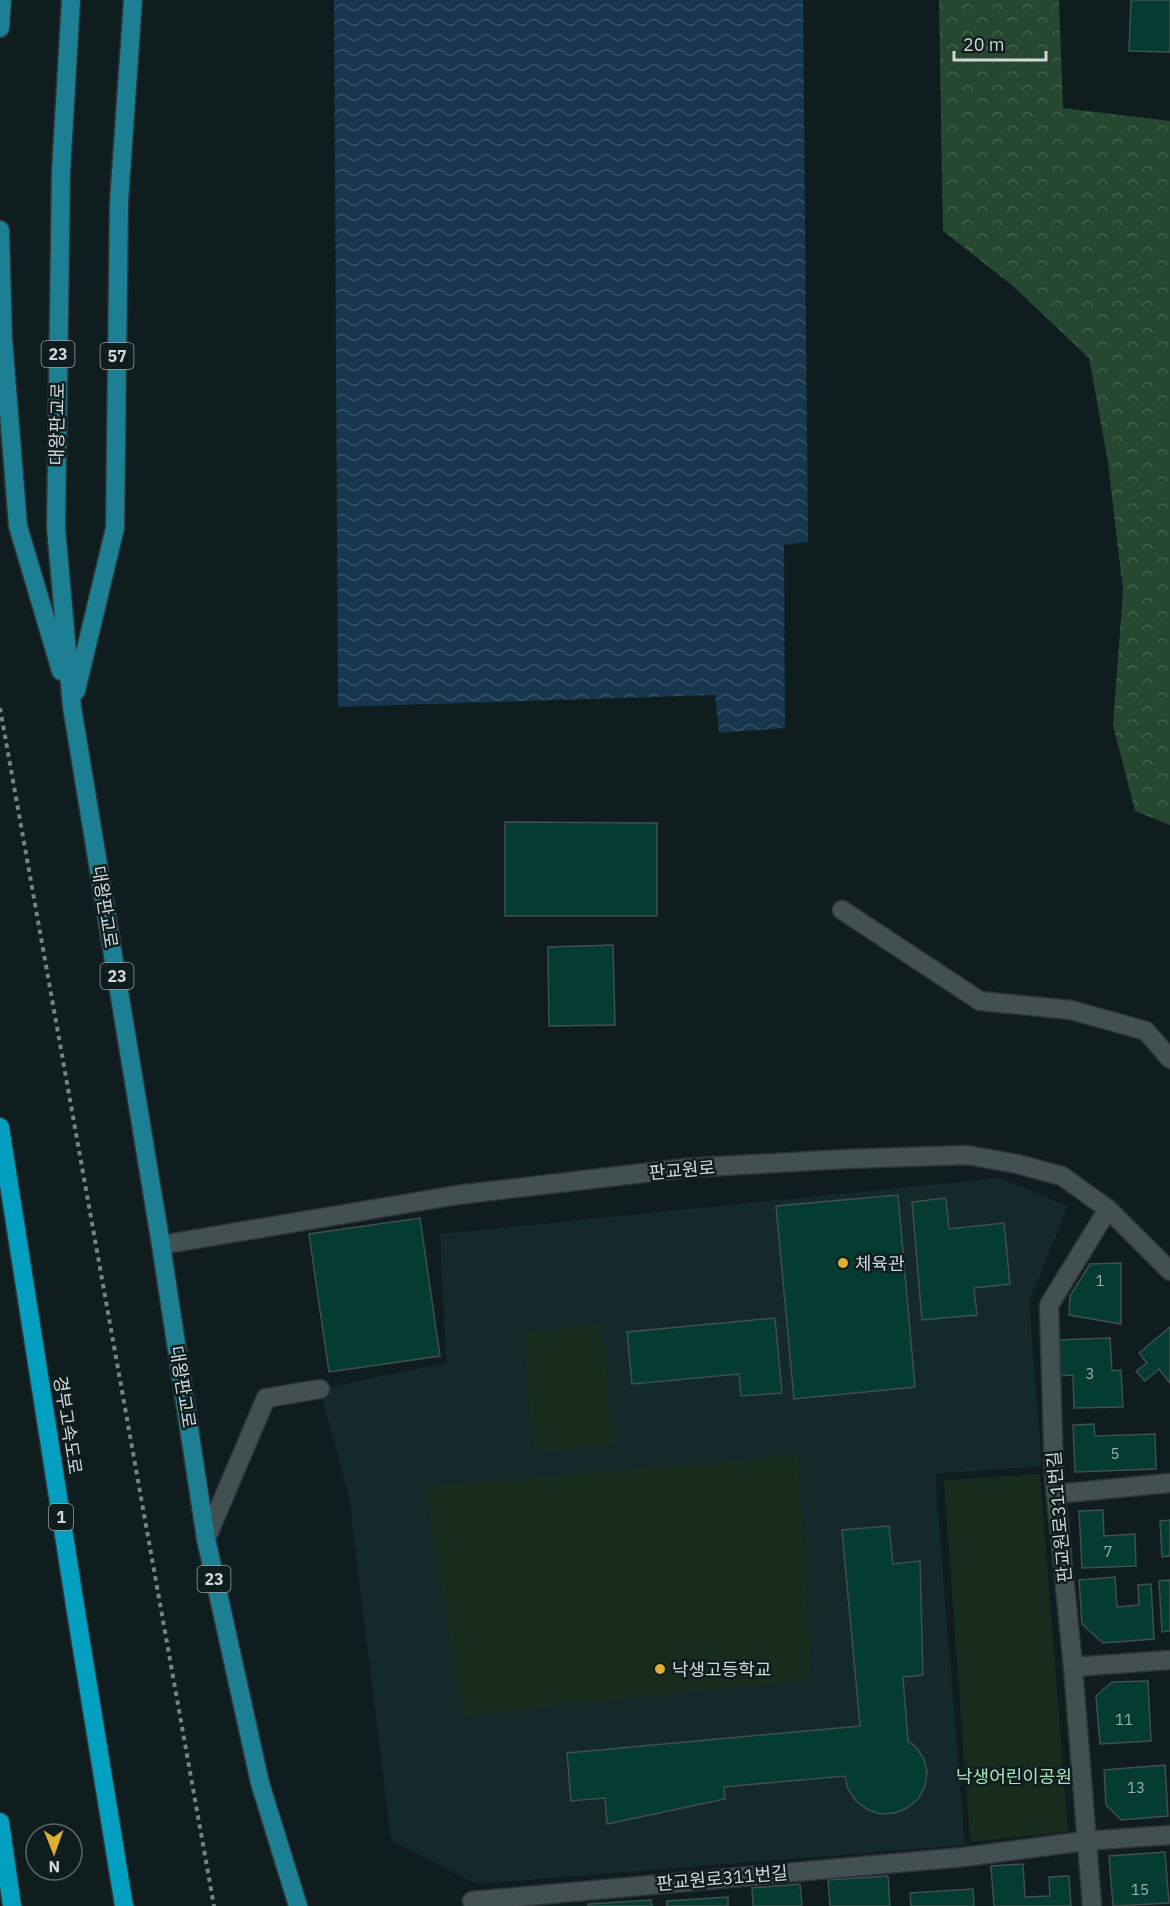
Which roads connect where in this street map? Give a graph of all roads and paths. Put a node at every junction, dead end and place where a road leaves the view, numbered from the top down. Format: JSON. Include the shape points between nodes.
{"nodes":[{"id":1,"x":2,"y":0,"type":"edge"},
{"id":2,"x":71,"y":0,"type":"edge"},
{"id":3,"x":133,"y":0,"type":"edge"},
{"id":4,"x":0,"y":28,"type":"edge"},
{"id":5,"x":0,"y":230,"type":"edge"},
{"id":6,"x":72,"y":707,"type":"junction"},
{"id":7,"x":0,"y":708,"type":"edge"},
{"id":8,"x":842,"y":910,"type":"dead end"},
{"id":9,"x":1170,"y":1059,"type":"edge"},
{"id":10,"x":0,"y":1127,"type":"edge"},
{"id":11,"x":1108,"y":1209,"type":"junction"},
{"id":12,"x":161,"y":1245,"type":"junction"},
{"id":13,"x":1170,"y":1271,"type":"edge"},
{"id":14,"x":320,"y":1389,"type":"dead end"},
{"id":15,"x":1170,"y":1483,"type":"edge"},
{"id":16,"x":1056,"y":1494,"type":"junction"},
{"id":17,"x":206,"y":1539,"type":"junction"},
{"id":18,"x":1170,"y":1660,"type":"edge"},
{"id":19,"x":1073,"y":1667,"type":"junction"},
{"id":20,"x":0,"y":1822,"type":"edge"},
{"id":21,"x":1170,"y":1835,"type":"edge"},
{"id":22,"x":1085,"y":1841,"type":"junction"},
{"id":23,"x":12,"y":1906,"type":"edge"},
{"id":24,"x":124,"y":1906,"type":"edge"},
{"id":25,"x":214,"y":1906,"type":"edge"},
{"id":26,"x":298,"y":1906,"type":"edge"},
{"id":27,"x":474,"y":1906,"type":"edge"},
{"id":28,"x":1092,"y":1906,"type":"edge"}],
"edges":[{"from":1,"to":4,"type":"main road"},
{"from":2,"to":6,"type":"main road","name":"대왕판교로","number":"23","via":[[62,172],[56,528]]},
{"from":3,"to":6,"type":"main road","number":"57","via":[[119,202],[115,528]]},
{"from":5,"to":6,"type":"main road","via":[[3,338],[18,526]]},
{"from":6,"to":12,"type":"main road","name":"대왕판교로","number":"23"},
{"from":7,"to":25,"type":"path"},
{"from":8,"to":9,"type":"street","via":[[980,1001],[1071,1010],[1146,1031]]},
{"from":10,"to":24,"type":"highway","name":"경부고속도로","number":"1"},
{"from":11,"to":12,"type":"street","name":"판교원로","via":[[1062,1176],[1017,1164],[967,1155],[846,1159],[686,1168],[457,1195]]},
{"from":11,"to":13,"type":"street","name":"판교원로"},
{"from":11,"to":16,"type":"street","name":"판교원로311번길","via":[[1049,1305]]},
{"from":12,"to":17,"type":"main road","name":"대왕판교로","number":"23"},
{"from":14,"to":17,"type":"street","via":[[266,1398]]},
{"from":15,"to":16,"type":"street"},
{"from":16,"to":19,"type":"street","name":"판교원로311번길"},
{"from":17,"to":26,"type":"main road","name":"대왕판교로","number":"23","via":[[260,1783]]},
{"from":18,"to":19,"type":"street"},
{"from":19,"to":22,"type":"street","name":"판교원로311번길"},
{"from":20,"to":23,"type":"highway"},
{"from":21,"to":22,"type":"street"},
{"from":22,"to":27,"type":"street","name":"판교원로311번길","via":[[964,1857],[472,1901]]},
{"from":22,"to":28,"type":"street","name":"판교원로311번길"}]}
